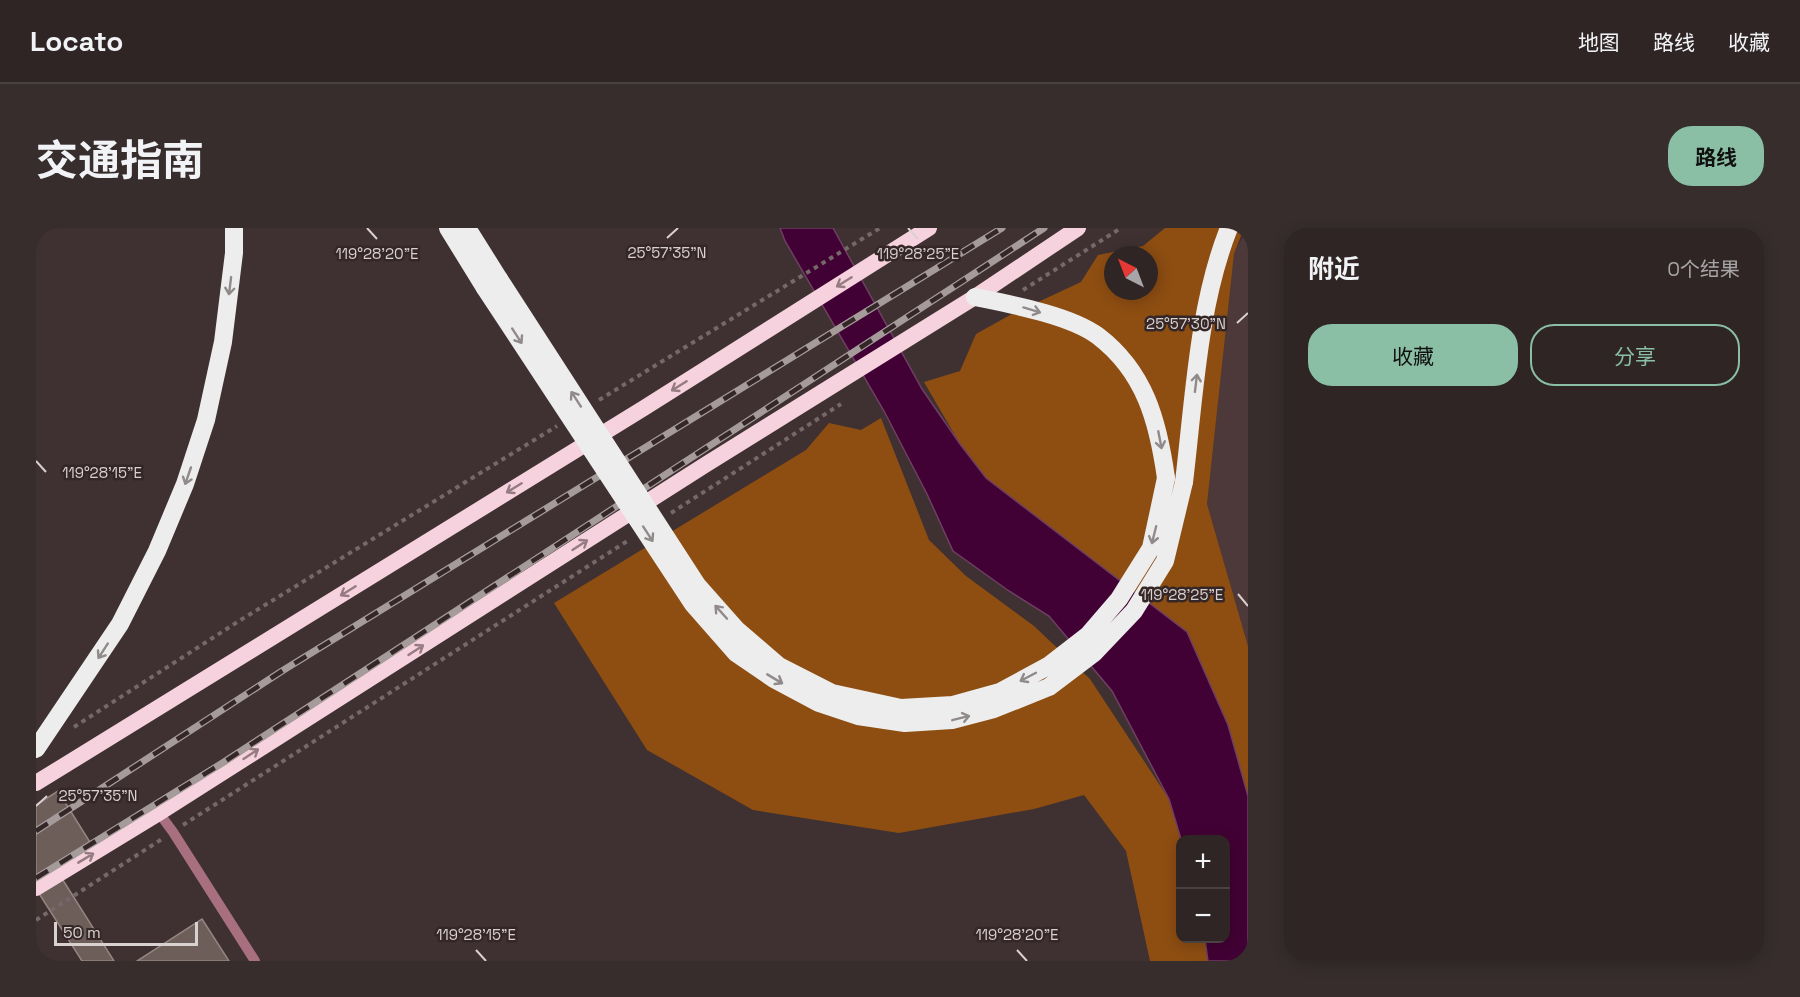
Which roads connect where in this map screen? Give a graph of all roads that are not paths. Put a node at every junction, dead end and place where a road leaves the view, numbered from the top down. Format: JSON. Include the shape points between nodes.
{"nodes":[{"id":1,"x":234,"y":228,"type":"edge"},
{"id":2,"x":448,"y":228,"type":"edge"},
{"id":3,"x":467,"y":228,"type":"edge"},
{"id":4,"x":929,"y":228,"type":"edge"},
{"id":5,"x":1078,"y":228,"type":"edge"},
{"id":6,"x":1229,"y":228,"type":"edge"},
{"id":7,"x":492,"y":284,"type":"junction"},
{"id":8,"x":975,"y":297,"type":"junction"},
{"id":9,"x":36,"y":749,"type":"edge"},
{"id":10,"x":36,"y":783,"type":"edge"},
{"id":11,"x":159,"y":813,"type":"junction"},
{"id":12,"x":36,"y":888,"type":"edge"},
{"id":13,"x":255,"y":961,"type":"edge"}],
"edges":[{"from":1,"to":9,"type":"highway","one_way":true,"via":[[223,342],[206,420],[185,484],[120,624]]},
{"from":2,"to":7,"type":"highway"},
{"from":3,"to":7,"type":"highway"},
{"from":4,"to":10,"type":"highway","one_way":true},
{"from":5,"to":8,"type":"highway"},
{"from":7,"to":6,"type":"highway","one_way":true,"bridge":true,"via":[[693,604],[736,653],[819,703],[858,716],[905,723],[952,720],[994,709],[1049,687],[1094,653],[1134,611],[1165,561],[1184,483],[1207,303]]},
{"from":8,"to":7,"type":"highway","one_way":true,"bridge":true,"via":[[1066,320],[1097,335],[1125,363],[1146,396],[1160,436],[1166,478],[1160,513],[1151,548],[1119,599],[1088,635],[1048,666],[1000,692],[953,705],[901,708],[832,693],[779,666],[736,629],[697,585]]},
{"from":11,"to":8,"type":"highway","one_way":true},
{"from":12,"to":11,"type":"highway","one_way":true},
{"from":11,"to":13,"type":"lane"}]}
